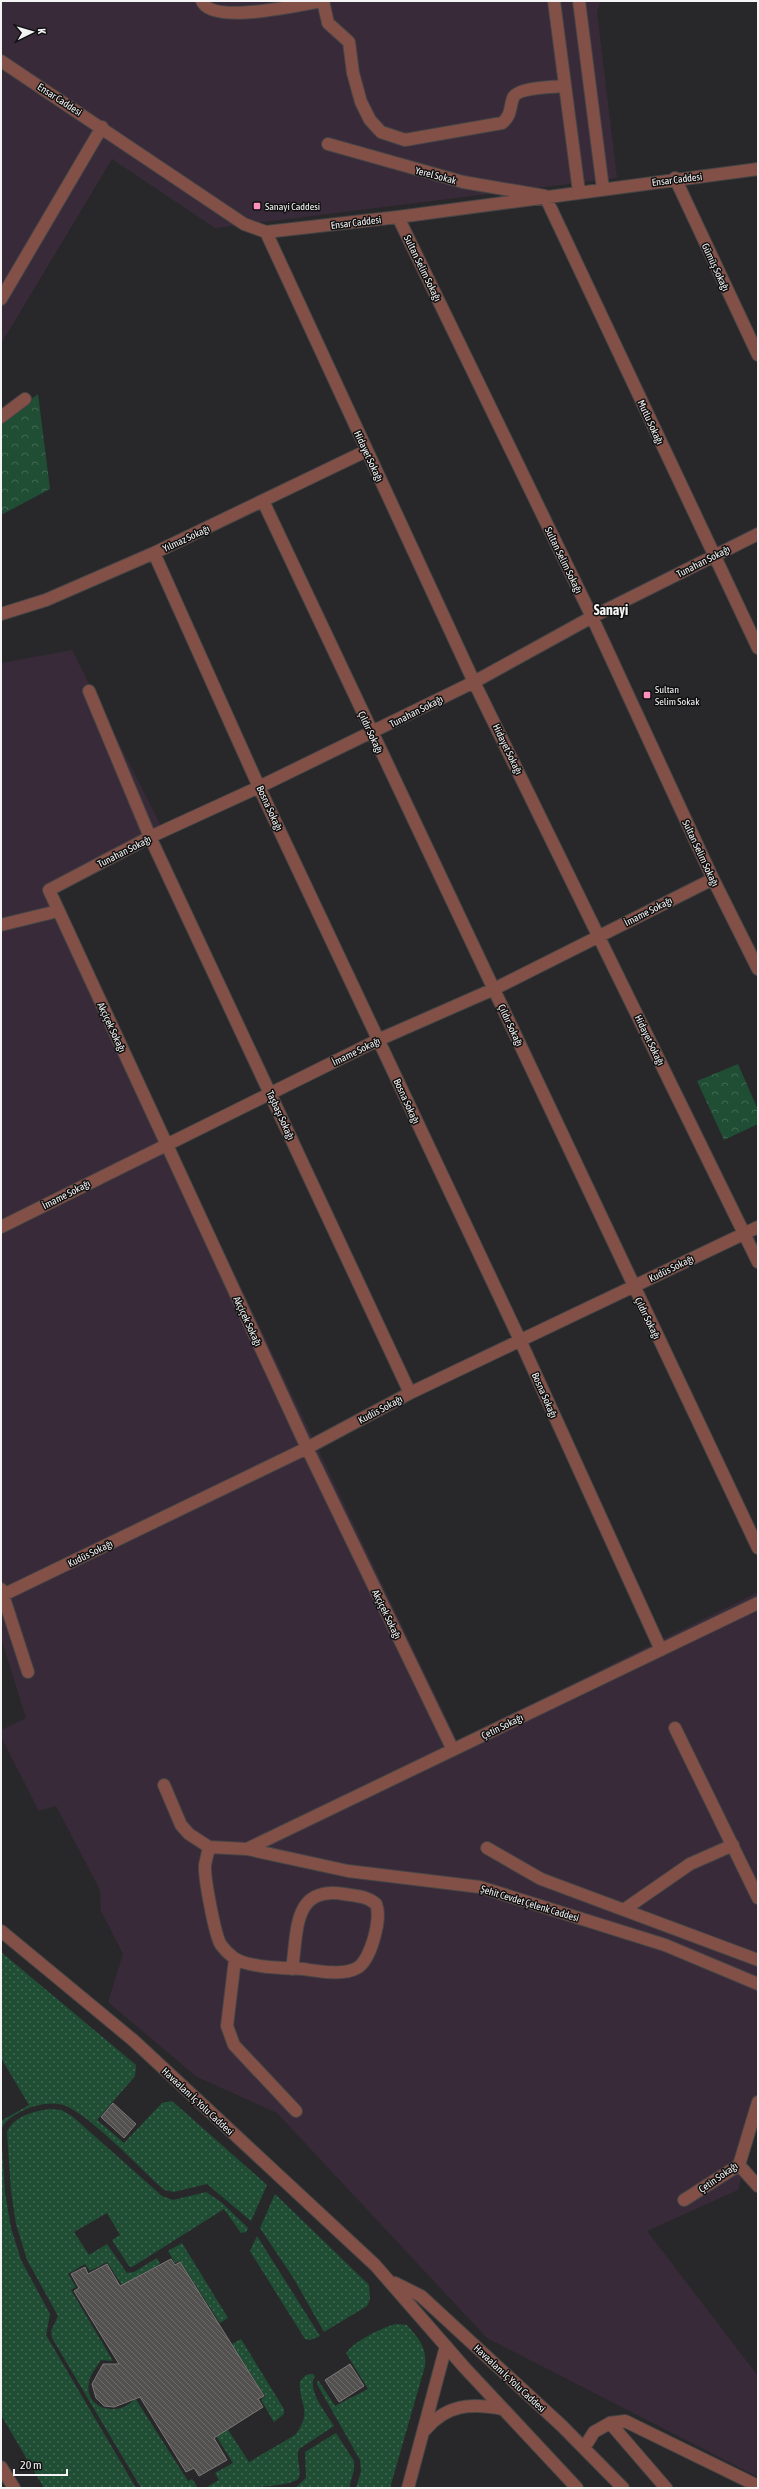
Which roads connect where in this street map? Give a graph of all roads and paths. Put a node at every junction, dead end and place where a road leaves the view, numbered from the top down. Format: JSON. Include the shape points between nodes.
{"nodes":[{"id":1,"x":202,"y":1,"type":"edge"},
{"id":2,"x":323,"y":1,"type":"edge"},
{"id":3,"x":554,"y":1,"type":"edge"},
{"id":4,"x":579,"y":1,"type":"edge"},
{"id":5,"x":1,"y":61,"type":"edge"},
{"id":6,"x":566,"y":86,"type":"junction"},
{"id":7,"x":102,"y":127,"type":"junction"},
{"id":8,"x":328,"y":144,"type":"dead end"},
{"id":9,"x":758,"y":169,"type":"edge"},
{"id":10,"x":675,"y":178,"type":"junction"},
{"id":11,"x":602,"y":189,"type":"junction"},
{"id":12,"x":579,"y":192,"type":"junction"},
{"id":13,"x":545,"y":196,"type":"junction"},
{"id":14,"x":398,"y":217,"type":"junction"},
{"id":15,"x":266,"y":232,"type":"junction"},
{"id":16,"x":1,"y":299,"type":"edge"},
{"id":17,"x":758,"y":355,"type":"edge"},
{"id":18,"x":25,"y":399,"type":"dead end"},
{"id":19,"x":1,"y":417,"type":"edge"},
{"id":20,"x":366,"y":451,"type":"junction"},
{"id":21,"x":263,"y":502,"type":"junction"},
{"id":22,"x":758,"y":534,"type":"edge"},
{"id":23,"x":154,"y":553,"type":"junction"},
{"id":24,"x":714,"y":556,"type":"junction"},
{"id":25,"x":1,"y":614,"type":"edge"},
{"id":26,"x":592,"y":617,"type":"junction"},
{"id":27,"x":758,"y":648,"type":"edge"},
{"id":28,"x":474,"y":682,"type":"junction"},
{"id":29,"x":88,"y":690,"type":"dead end"},
{"id":30,"x":371,"y":733,"type":"junction"},
{"id":31,"x":259,"y":787,"type":"junction"},
{"id":32,"x":150,"y":837,"type":"junction"},
{"id":33,"x":713,"y":879,"type":"junction"},
{"id":34,"x":48,"y":890,"type":"joint"},
{"id":35,"x":58,"y":911,"type":"junction"},
{"id":36,"x":1,"y":925,"type":"edge"},
{"id":37,"x":600,"y":936,"type":"junction"},
{"id":38,"x":758,"y":969,"type":"edge"},
{"id":39,"x":494,"y":989,"type":"junction"},
{"id":40,"x":378,"y":1040,"type":"junction"},
{"id":41,"x":272,"y":1094,"type":"junction"},
{"id":42,"x":166,"y":1144,"type":"junction"},
{"id":43,"x":758,"y":1226,"type":"edge"},
{"id":44,"x":1,"y":1227,"type":"edge"},
{"id":45,"x":744,"y":1233,"type":"junction"},
{"id":46,"x":758,"y":1262,"type":"edge"},
{"id":47,"x":633,"y":1287,"type":"junction"},
{"id":48,"x":520,"y":1340,"type":"junction"},
{"id":49,"x":410,"y":1393,"type":"junction"},
{"id":50,"x":307,"y":1448,"type":"junction"},
{"id":51,"x":758,"y":1548,"type":"edge"},
{"id":52,"x":2,"y":1592,"type":"edge"},
{"id":53,"x":758,"y":1603,"type":"edge"},
{"id":54,"x":660,"y":1650,"type":"junction"},
{"id":55,"x":28,"y":1672,"type":"dead end"},
{"id":56,"x":674,"y":1728,"type":"dead end"},
{"id":57,"x":454,"y":1750,"type":"junction"},
{"id":58,"x":164,"y":1785,"type":"dead end"},
{"id":59,"x":733,"y":1845,"type":"junction"},
{"id":60,"x":209,"y":1847,"type":"junction"},
{"id":61,"x":487,"y":1848,"type":"dead end"},
{"id":62,"x":247,"y":1849,"type":"junction"},
{"id":63,"x":758,"y":1898,"type":"edge"},
{"id":64,"x":625,"y":1909,"type":"junction"},
{"id":65,"x":1,"y":1932,"type":"edge"},
{"id":66,"x":235,"y":1959,"type":"junction"},
{"id":67,"x":758,"y":1960,"type":"edge"},
{"id":68,"x":292,"y":1968,"type":"junction"},
{"id":69,"x":758,"y":1984,"type":"edge"},
{"id":70,"x":758,"y":2102,"type":"edge"},
{"id":71,"x":296,"y":2111,"type":"dead end"},
{"id":72,"x":739,"y":2165,"type":"junction"},
{"id":73,"x":758,"y":2186,"type":"edge"},
{"id":74,"x":684,"y":2200,"type":"dead end"},
{"id":75,"x":388,"y":2279,"type":"junction"},
{"id":76,"x":446,"y":2346,"type":"junction"},
{"id":77,"x":503,"y":2409,"type":"junction"},
{"id":78,"x":610,"y":2423,"type":"junction"},
{"id":79,"x":422,"y":2432,"type":"junction"},
{"id":80,"x":584,"y":2448,"type":"junction"},
{"id":81,"x":1,"y":2466,"type":"edge"},
{"id":82,"x":758,"y":2486,"type":"edge"},
{"id":83,"x":14,"y":2488,"type":"edge"},
{"id":84,"x":408,"y":2488,"type":"edge"},
{"id":85,"x":577,"y":2488,"type":"edge"},
{"id":86,"x":623,"y":2488,"type":"edge"},
{"id":87,"x":666,"y":2488,"type":"edge"}],
"edges":[{"from":1,"to":2,"type":"street","via":[[212,10],[233,14]]},
{"from":2,"to":6,"type":"street","via":[[328,24],[346,38],[351,48],[357,90],[365,113],[375,127],[389,136],[413,139],[502,123],[511,114],[513,97],[519,92]]},
{"from":3,"to":6,"type":"street"},
{"from":4,"to":11,"type":"street"},
{"from":5,"to":7,"type":"street","name":"Ensar Caddesi"},
{"from":6,"to":12,"type":"street"},
{"from":7,"to":15,"type":"street","name":"Ensar Caddesi","via":[[244,224]]},
{"from":7,"to":16,"type":"street"},
{"from":8,"to":13,"type":"street","name":"Yerel Sokak","via":[[463,182]]},
{"from":9,"to":10,"type":"street","name":"Ensar Caddesi"},
{"from":10,"to":11,"type":"street","name":"Ensar Caddesi"},
{"from":10,"to":17,"type":"street","name":"Gümüş Sokağı"},
{"from":11,"to":12,"type":"street","name":"Ensar Caddesi"},
{"from":12,"to":13,"type":"street","name":"Ensar Caddesi"},
{"from":13,"to":14,"type":"street","name":"Ensar Caddesi"},
{"from":13,"to":24,"type":"street","name":"Mutlu Sokağı"},
{"from":14,"to":15,"type":"street","name":"Ensar Caddesi"},
{"from":14,"to":26,"type":"street","name":"Sultan Selim Sokağı"},
{"from":15,"to":20,"type":"street","name":"Hidayet Sokağı"},
{"from":18,"to":19,"type":"street"},
{"from":20,"to":21,"type":"street","name":"Yılmaz Sokağı"},
{"from":20,"to":28,"type":"street","name":"Hidayet Sokağı"},
{"from":21,"to":23,"type":"street","name":"Yılmaz Sokağı"},
{"from":21,"to":30,"type":"street","name":"Çıldır Sokağı"},
{"from":22,"to":24,"type":"street","name":"Tunahan Sokağı"},
{"from":23,"to":25,"type":"street","name":"Yılmaz Sokağı","via":[[46,600]]},
{"from":23,"to":31,"type":"street","name":"Bosna Sokağı"},
{"from":24,"to":26,"type":"street","name":"Tunahan Sokağı"},
{"from":24,"to":27,"type":"street","name":"Mutlu Sokağı"},
{"from":26,"to":28,"type":"street","name":"Tunahan Sokağı"},
{"from":26,"to":33,"type":"street","name":"Sultan Selim Sokağı"},
{"from":28,"to":30,"type":"street","name":"Tunahan Sokağı"},
{"from":28,"to":37,"type":"street","name":"Hidayet Sokağı"},
{"from":29,"to":32,"type":"street","name":"Taşbaşı Sokağı"},
{"from":30,"to":31,"type":"street","name":"Tunahan Sokağı"},
{"from":30,"to":39,"type":"street","name":"Çıldır Sokağı"},
{"from":31,"to":32,"type":"street","name":"Tunahan Sokağı"},
{"from":31,"to":40,"type":"street","name":"Bosna Sokağı"},
{"from":32,"to":34,"type":"street","name":"Tunahan Sokağı"},
{"from":32,"to":41,"type":"street","name":"Taşbaşı Sokağı"},
{"from":33,"to":37,"type":"street","name":"İmame Sokağı"},
{"from":33,"to":38,"type":"street","name":"Sultan Selim Sokağı"},
{"from":34,"to":35,"type":"street","name":"Akçiçek Sokağı"},
{"from":35,"to":36,"type":"street"},
{"from":35,"to":42,"type":"street","name":"Akçiçek Sokağı"},
{"from":37,"to":39,"type":"street","name":"İmame Sokağı"},
{"from":37,"to":45,"type":"street","name":"Hidayet Sokağı"},
{"from":39,"to":40,"type":"street","name":"İmame Sokağı"},
{"from":39,"to":47,"type":"street","name":"Çıldır Sokağı"},
{"from":40,"to":41,"type":"street","name":"İmame Sokağı"},
{"from":40,"to":48,"type":"street","name":"Bosna Sokağı"},
{"from":41,"to":42,"type":"street","name":"İmame Sokağı"},
{"from":41,"to":49,"type":"street","name":"Taşbaşı Sokağı"},
{"from":42,"to":44,"type":"street","name":"İmame Sokağı"},
{"from":42,"to":50,"type":"street","name":"Akçiçek Sokağı"},
{"from":43,"to":45,"type":"street","name":"Kudüs Sokağı"},
{"from":45,"to":46,"type":"street","name":"Hidayet Sokağı"},
{"from":45,"to":47,"type":"street","name":"Kudüs Sokağı"},
{"from":47,"to":48,"type":"street","name":"Kudüs Sokağı"},
{"from":47,"to":51,"type":"street","name":"Çıldır Sokağı"},
{"from":48,"to":49,"type":"street","name":"Kudüs Sokağı"},
{"from":48,"to":54,"type":"street","name":"Bosna Sokağı"},
{"from":49,"to":50,"type":"street","name":"Kudüs Sokağı"},
{"from":50,"to":52,"type":"street","name":"Kudüs Sokağı"},
{"from":50,"to":57,"type":"street","name":"Akçiçek Sokağı"},
{"from":52,"to":55,"type":"street"},
{"from":53,"to":54,"type":"street","name":"Çetin Sokağı"},
{"from":54,"to":57,"type":"street","name":"Çetin Sokağı"},
{"from":56,"to":59,"type":"street"},
{"from":57,"to":62,"type":"street","name":"Çetin Sokağı"},
{"from":58,"to":60,"type":"street","via":[[181,1825],[189,1834]]},
{"from":59,"to":63,"type":"street"},
{"from":59,"to":64,"type":"street","via":[[690,1864]]},
{"from":60,"to":62,"type":"street","name":"Şehit Cevdet Çelenk Caddesi"},
{"from":60,"to":66,"type":"street","via":[[205,1866],[210,1902],[221,1945]]},
{"from":61,"to":64,"type":"street","via":[[542,1879]]},
{"from":62,"to":69,"type":"street","name":"Şehit Cevdet Çelenk Caddesi","via":[[348,1871],[480,1887],[665,1945]]},
{"from":64,"to":67,"type":"street"},
{"from":65,"to":75,"type":"street","name":"Havaalanı İç Yolu Caddesi","via":[[133,2040]]},
{"from":66,"to":68,"type":"street","via":[[256,1965]]},
{"from":66,"to":71,"type":"street","via":[[227,2026],[234,2045]]},
{"from":68,"to":68,"type":"street","via":[[343,1971],[359,1967],[368,1955],[378,1920],[376,1904],[365,1897],[333,1892],[313,1897],[302,1908]]},
{"from":70,"to":72,"type":"street","name":"Çetin Sokağı"},
{"from":72,"to":73,"type":"street"},
{"from":72,"to":74,"type":"street","name":"Çetin Sokağı"},
{"from":75,"to":76,"type":"street","name":"Havaalanı İç Yolu Caddesi"},
{"from":75,"to":80,"type":"street","name":"Havaalanı İç Yolu Caddesi","via":[[421,2296]]},
{"from":76,"to":77,"type":"street","name":"Havaalanı İç Yolu Caddesi"},
{"from":76,"to":79,"type":"street"},
{"from":77,"to":79,"type":"street","via":[[479,2404],[456,2408],[435,2418]]},
{"from":77,"to":85,"type":"street","name":"Havaalanı İç Yolu Caddesi"},
{"from":78,"to":80,"type":"street","via":[[594,2432]]},
{"from":78,"to":82,"type":"street","via":[[625,2421]]},
{"from":78,"to":87,"type":"street"},
{"from":79,"to":84,"type":"street"},
{"from":80,"to":86,"type":"street","name":"Havaalanı İç Yolu Caddesi"},
{"from":81,"to":83,"type":"street"}]}
